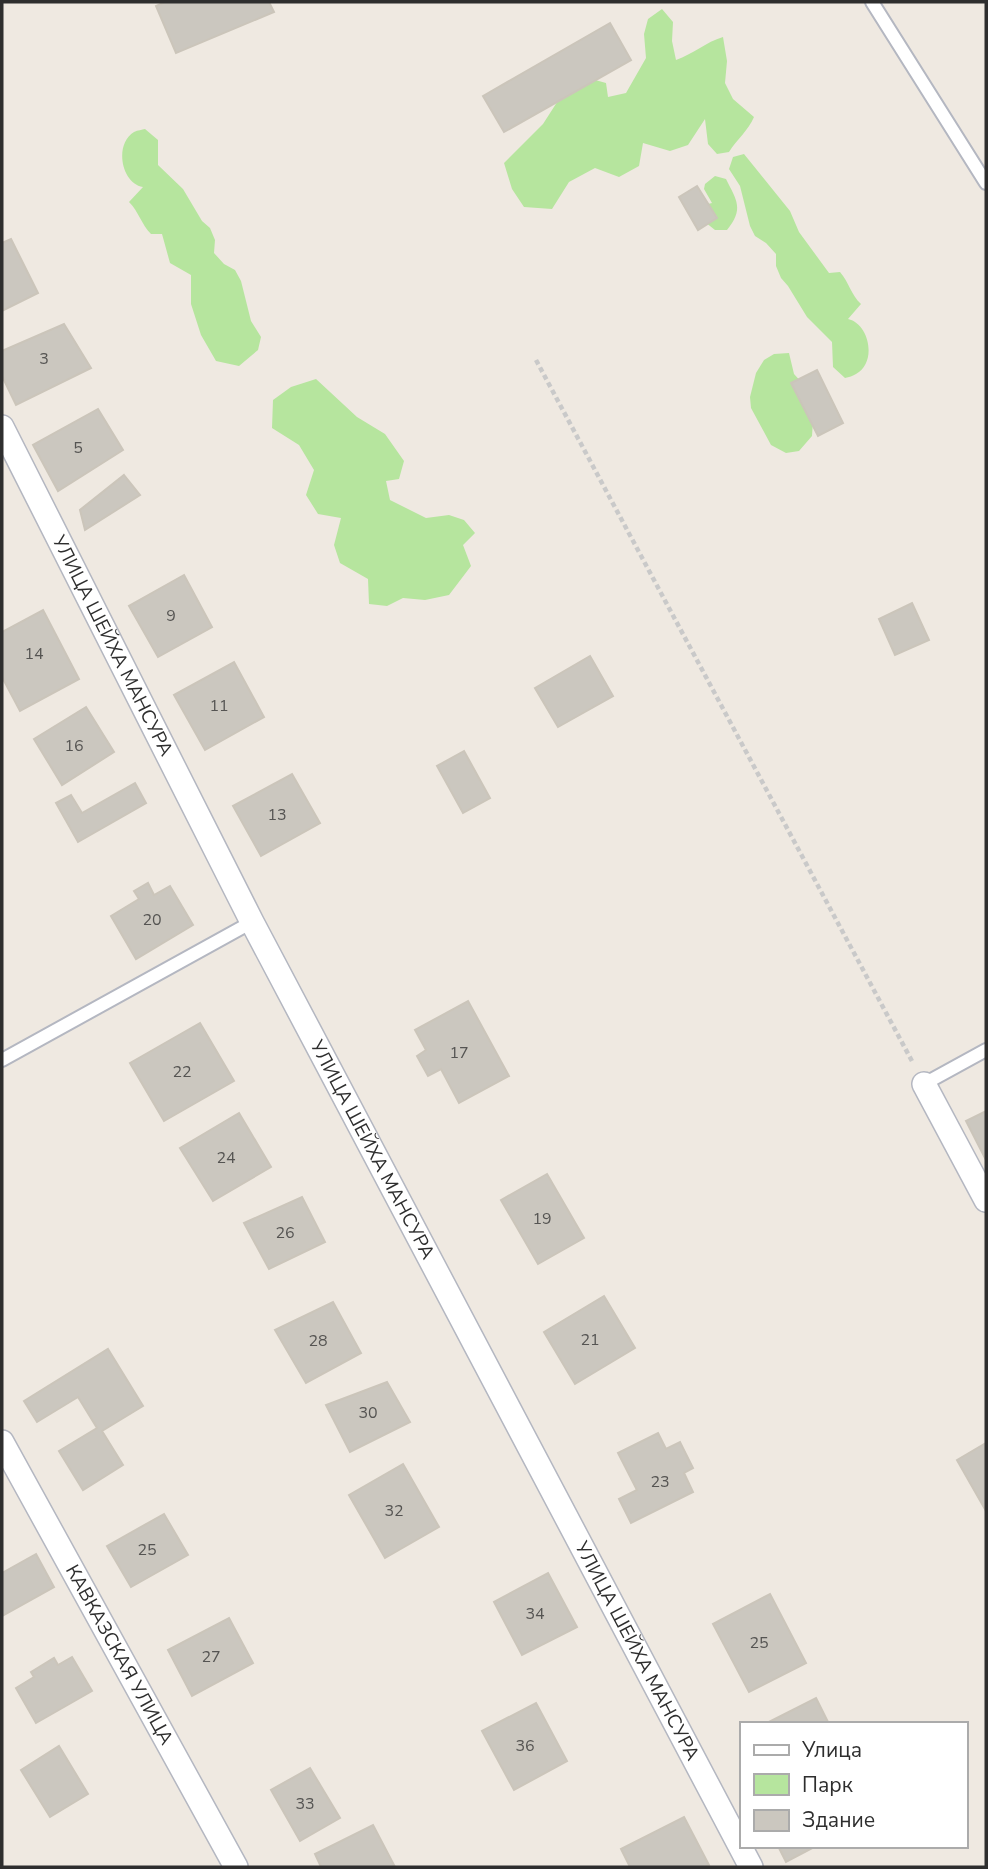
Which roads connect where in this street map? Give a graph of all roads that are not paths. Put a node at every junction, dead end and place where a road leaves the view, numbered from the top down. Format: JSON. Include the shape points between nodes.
{"nodes":[{"id":1,"x":872,"y":2,"type":"edge"},
{"id":2,"x":986,"y":183,"type":"edge"},
{"id":3,"x":2,"y":427,"type":"edge"},
{"id":4,"x":251,"y":922,"type":"junction"},
{"id":5,"x":986,"y":1050,"type":"edge"},
{"id":6,"x":2,"y":1060,"type":"edge"},
{"id":7,"x":924,"y":1084,"type":"joint"},
{"id":8,"x":986,"y":1200,"type":"edge"},
{"id":9,"x":2,"y":1443,"type":"edge"},
{"id":10,"x":740,"y":1846,"type":"edge"},
{"id":11,"x":741,"y":1848,"type":"edge"},
{"id":12,"x":236,"y":1867,"type":"edge"},
{"id":13,"x":751,"y":1867,"type":"edge"}],
"edges":[{"from":1,"to":2,"type":"lane"},
{"from":3,"to":4,"type":"street","name":"УЛИЦА ШЕЙХА МАНСУРА"},
{"from":4,"to":6,"type":"lane"},
{"from":4,"to":10,"type":"street","name":"УЛИЦА ШЕЙХА МАНСУРА"},
{"from":5,"to":7,"type":"lane"},
{"from":7,"to":8,"type":"street"},
{"from":9,"to":12,"type":"street","name":"КАВКАЗСКАЯ УЛИЦА"},
{"from":11,"to":13,"type":"street","name":"УЛИЦА ШЕЙХА МАНСУРА"}]}
